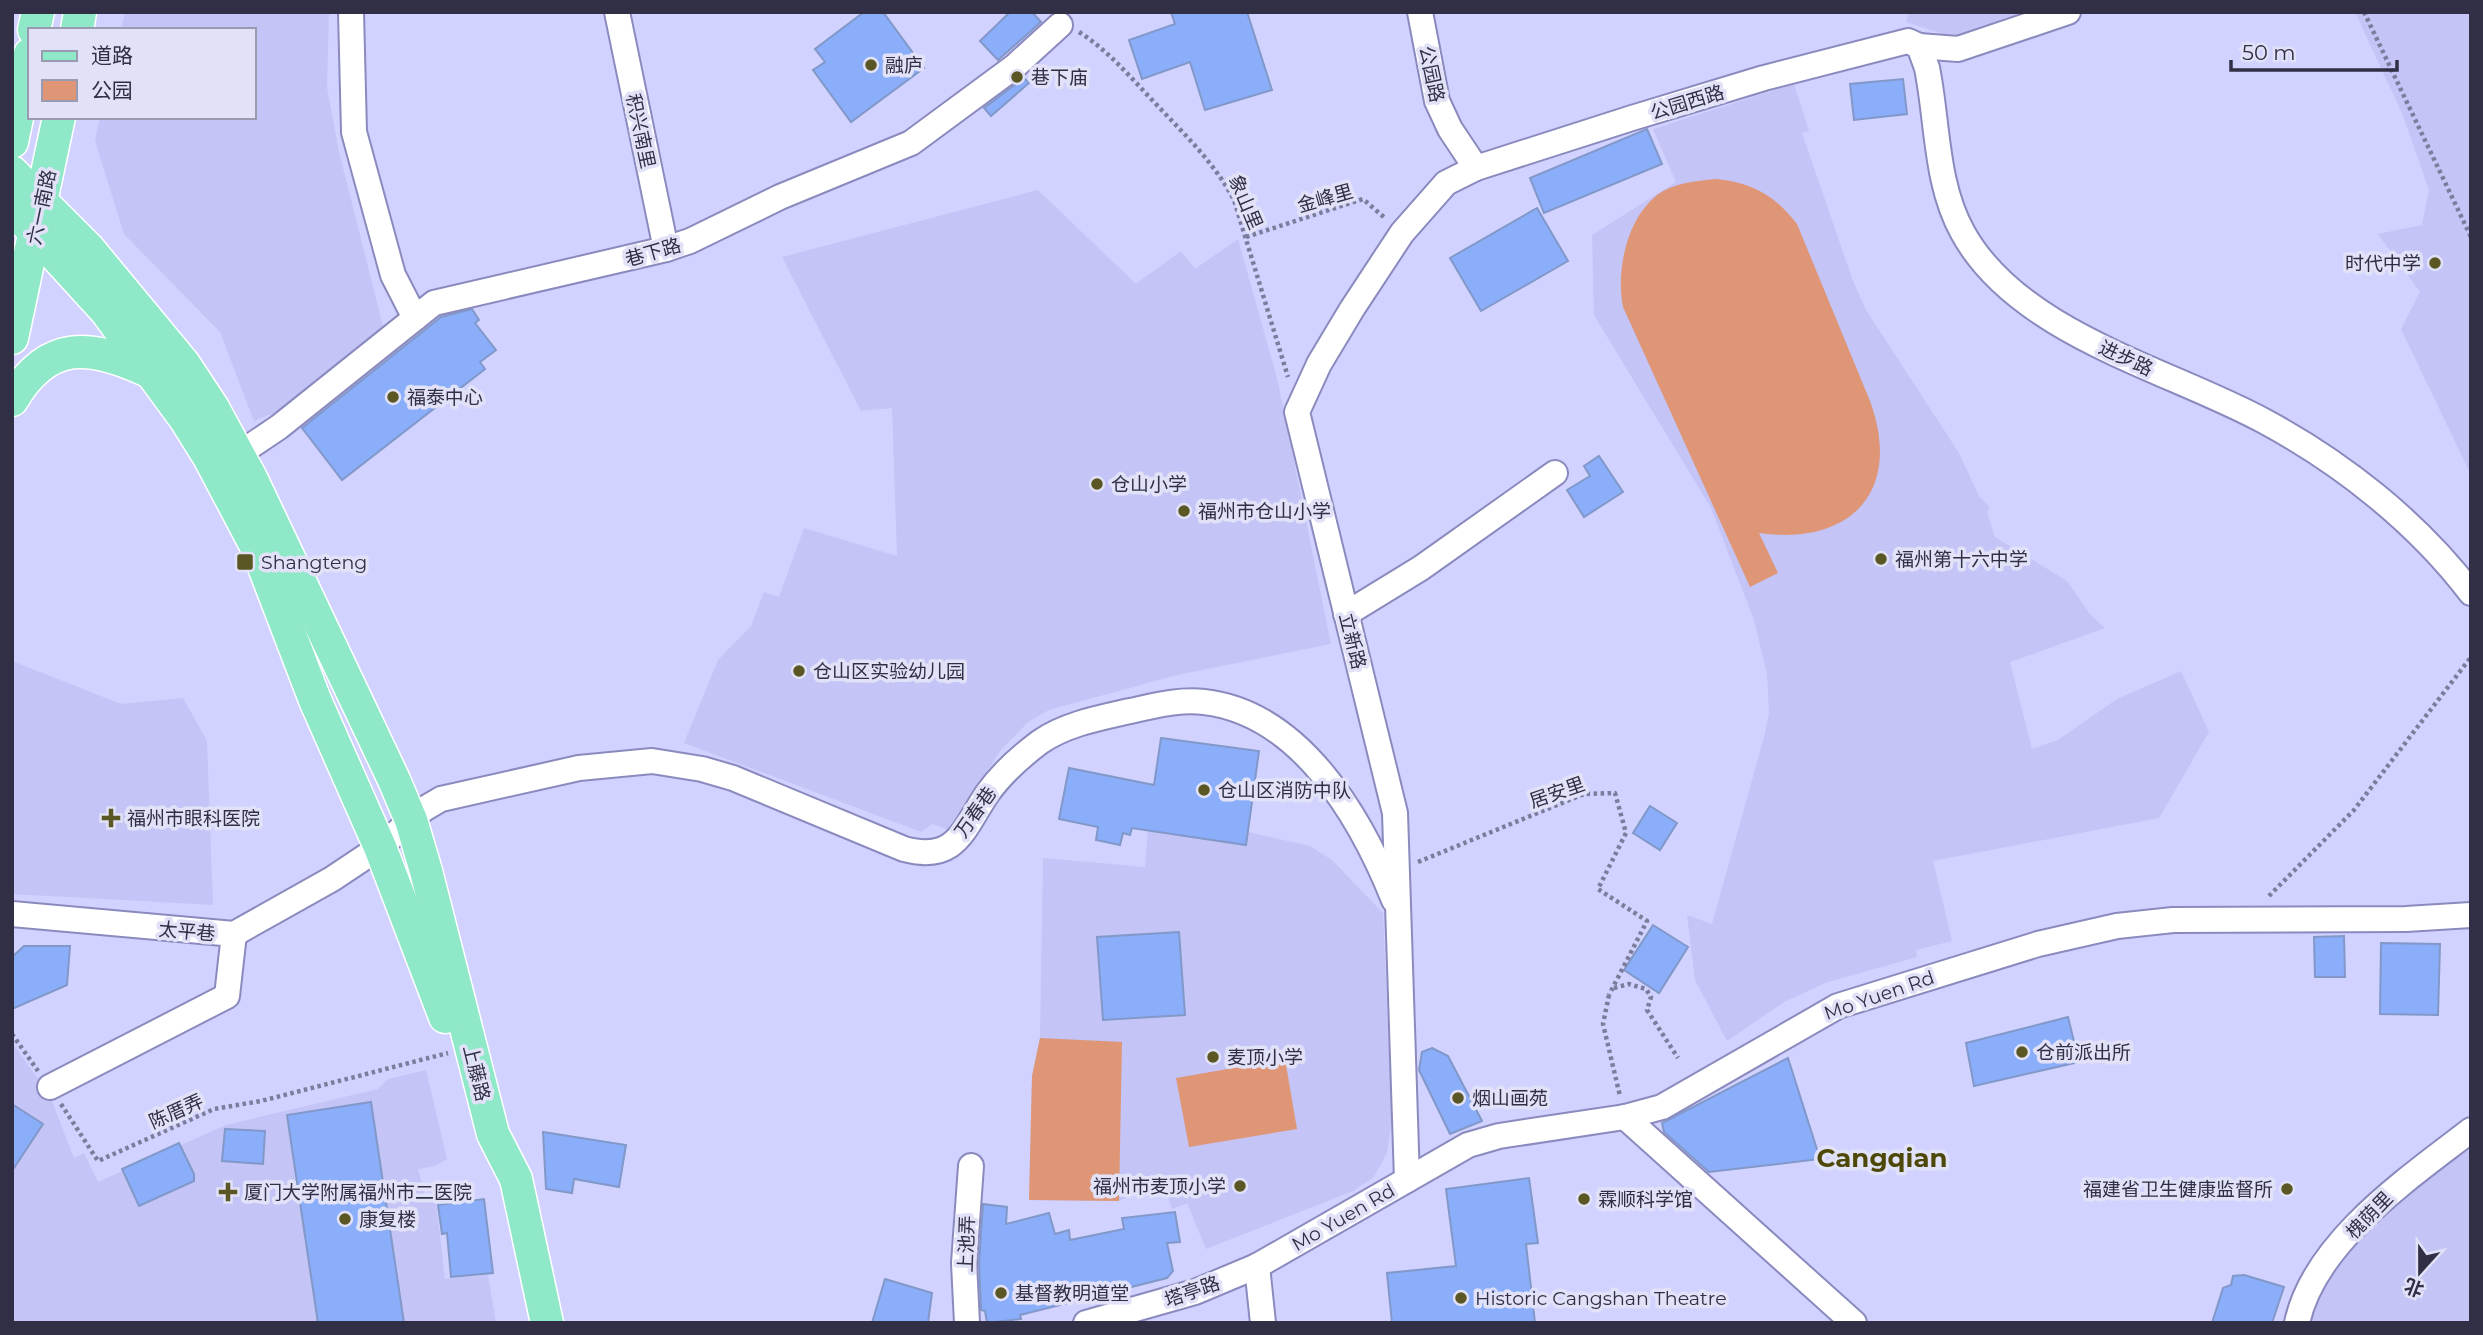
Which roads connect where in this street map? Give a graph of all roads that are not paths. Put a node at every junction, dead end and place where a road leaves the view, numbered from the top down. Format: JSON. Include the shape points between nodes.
{"nodes":[{"id":1,"x":351,"y":12,"type":"edge"},
{"id":2,"x":617,"y":12,"type":"edge"},
{"id":3,"x":1420,"y":12,"type":"edge"},
{"id":4,"x":2068,"y":12,"type":"edge"},
{"id":5,"x":1060,"y":25,"type":"road end"},
{"id":6,"x":1909,"y":44,"type":"junction"},
{"id":7,"x":28,"y":64,"type":"edge"},
{"id":8,"x":58,"y":119,"type":"edge"},
{"id":9,"x":12,"y":142,"type":"edge"},
{"id":10,"x":1476,"y":168,"type":"junction"},
{"id":11,"x":12,"y":172,"type":"edge"},
{"id":12,"x":27,"y":205,"type":"edge"},
{"id":13,"x":35,"y":237,"type":"junction"},
{"id":14,"x":666,"y":249,"type":"junction"},
{"id":15,"x":415,"y":318,"type":"junction"},
{"id":16,"x":12,"y":338,"type":"edge"},
{"id":17,"x":150,"y":372,"type":"junction"},
{"id":18,"x":12,"y":400,"type":"edge"},
{"id":19,"x":239,"y":454,"type":"junction"},
{"id":20,"x":1555,"y":472,"type":"dead end"},
{"id":21,"x":2471,"y":593,"type":"edge"},
{"id":22,"x":1346,"y":614,"type":"junction"},
{"id":23,"x":411,"y":820,"type":"junction"},
{"id":24,"x":380,"y":847,"type":"junction"},
{"id":25,"x":1399,"y":913,"type":"junction"},
{"id":26,"x":12,"y":914,"type":"edge"},
{"id":27,"x":2471,"y":915,"type":"edge"},
{"id":28,"x":234,"y":934,"type":"junction"},
{"id":29,"x":50,"y":1087,"type":"road end"},
{"id":30,"x":1625,"y":1117,"type":"junction"},
{"id":31,"x":2469,"y":1134,"type":"edge"},
{"id":32,"x":971,"y":1166,"type":"dead end"},
{"id":33,"x":1406,"y":1181,"type":"junction"},
{"id":34,"x":1257,"y":1266,"type":"junction"},
{"id":35,"x":534,"y":1323,"type":"edge"},
{"id":36,"x":547,"y":1323,"type":"edge"},
{"id":37,"x":967,"y":1323,"type":"edge"},
{"id":38,"x":1086,"y":1323,"type":"edge"},
{"id":39,"x":1264,"y":1323,"type":"edge"},
{"id":40,"x":1854,"y":1323,"type":"edge"},
{"id":41,"x":2297,"y":1323,"type":"edge"}],
"edges":[{"from":1,"to":15,"type":"street","via":[[354,132],[393,275]]},
{"from":2,"to":14,"type":"street","name":"积兴南里"},
{"from":3,"to":10,"type":"street","name":"公园路","via":[[1437,101]]},
{"from":4,"to":6,"type":"street","name":"公园西路","via":[[1958,49]]},
{"from":5,"to":14,"type":"street","name":"巷下路","via":[[1014,67],[911,144]]},
{"from":6,"to":10,"type":"street","name":"公园西路","via":[[1764,78]]},
{"from":6,"to":21,"type":"street","name":"进步路","via":[[1927,68],[1951,206],[1962,232],[1987,266],[2068,330],[2264,421],[2353,479],[2416,530]]},
{"from":7,"to":9,"type":"main road"},
{"from":8,"to":12,"type":"main road","name":"六一南路"},
{"from":10,"to":22,"type":"street","name":"立新路","via":[[1446,183],[1402,233],[1319,364],[1297,412]]},
{"from":11,"to":12,"type":"main road","name":"上藤路"},
{"from":12,"to":13,"type":"main road","name":"六一南路"},
{"from":12,"to":19,"type":"main road","name":"上藤路","via":[[88,248],[184,364]]},
{"from":13,"to":16,"type":"main road","name":"六一南路"},
{"from":13,"to":17,"type":"main road","via":[[106,312]]},
{"from":14,"to":15,"type":"street","name":"巷下路","via":[[455,296],[434,303]]},
{"from":15,"to":19,"type":"street","name":"巷下路"},
{"from":17,"to":18,"type":"main road","via":[[102,352],[72,352],[55,356],[32,372]]},
{"from":17,"to":24,"type":"main road","via":[[209,457],[256,546],[315,700]]},
{"from":19,"to":23,"type":"main road","name":"上藤路"},
{"from":20,"to":22,"type":"street","via":[[1421,568]]},
{"from":22,"to":25,"type":"street","name":"立新路","via":[[1391,787]]},
{"from":23,"to":24,"type":"street","name":"万春巷"},
{"from":23,"to":25,"type":"street","name":"万春巷","via":[[453,795],[591,765],[652,761],[733,778],[904,849],[938,852],[966,830],[997,781],[1043,740],[1089,720],[1158,705],[1203,702],[1261,721],[1305,754],[1350,815]]},
{"from":23,"to":36,"type":"main road","name":"上藤路","via":[[492,1134],[516,1179]]},
{"from":24,"to":28,"type":"street","name":"太平巷"},
{"from":24,"to":35,"type":"main road","via":[[503,1184]]},
{"from":25,"to":33,"type":"street","name":"立新路"},
{"from":26,"to":28,"type":"street","name":"太平巷"},
{"from":27,"to":30,"type":"street","name":"Mo Yuen Rd","via":[[2172,920],[2117,926],[2038,944],[1858,999],[1819,1016],[1671,1103]]},
{"from":28,"to":29,"type":"street","via":[[227,996]]},
{"from":30,"to":33,"type":"street","name":"Mo Yuen Rd","via":[[1482,1140]]},
{"from":30,"to":40,"type":"street"},
{"from":31,"to":41,"type":"street","name":"槐荫里","via":[[2407,1177],[2362,1219],[2309,1286]]},
{"from":32,"to":37,"type":"street","name":"上池弄","via":[[964,1263]]},
{"from":33,"to":34,"type":"street","name":"Mo Yuen Rd"},
{"from":34,"to":38,"type":"street","name":"塔亭路","via":[[1195,1292]]},
{"from":34,"to":39,"type":"street"}]}
